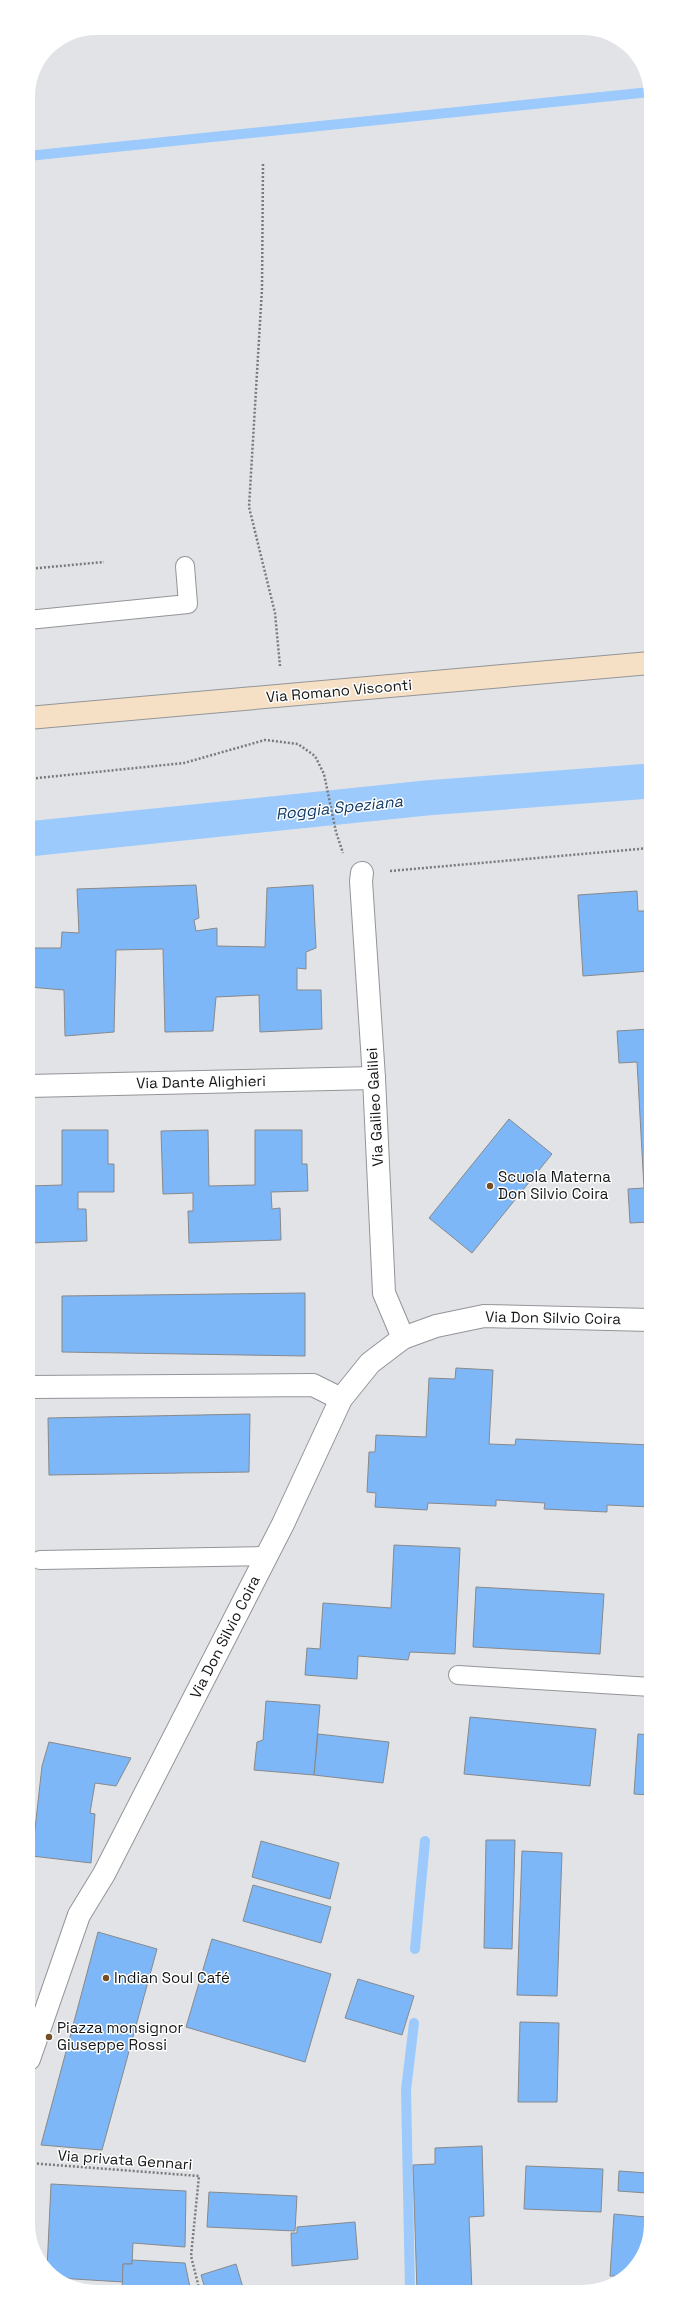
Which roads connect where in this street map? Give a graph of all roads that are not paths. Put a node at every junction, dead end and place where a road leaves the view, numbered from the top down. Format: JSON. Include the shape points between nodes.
{"nodes":[{"id":1,"x":185,"y":566,"type":"dead end"},
{"id":2,"x":35,"y":619,"type":"edge"},
{"id":3,"x":644,"y":664,"type":"edge"},
{"id":4,"x":35,"y":717,"type":"edge"},
{"id":5,"x":362,"y":873,"type":"road end"},
{"id":6,"x":374,"y":1078,"type":"junction"},
{"id":7,"x":35,"y":1086,"type":"edge"},
{"id":8,"x":644,"y":1320,"type":"edge"},
{"id":9,"x":402,"y":1338,"type":"junction"},
{"id":10,"x":35,"y":1387,"type":"edge"},
{"id":11,"x":341,"y":1399,"type":"junction"},
{"id":12,"x":266,"y":1556,"type":"junction"},
{"id":13,"x":40,"y":1560,"type":"dead end"},
{"id":14,"x":458,"y":1675,"type":"dead end"},
{"id":15,"x":644,"y":1687,"type":"edge"},
{"id":16,"x":35,"y":2041,"type":"edge"}],
"edges":[{"from":1,"to":2,"type":"lane","via":[[188,604]]},
{"from":3,"to":4,"type":"street","name":"Via Romano Visconti"},
{"from":5,"to":6,"type":"street","name":"Via Galileo Galilei"},
{"from":6,"to":7,"type":"street","name":"Via Dante Alighieri"},
{"from":6,"to":9,"type":"street","name":"Via Galileo Galilei","via":[[384,1293]]},
{"from":8,"to":9,"type":"street","name":"Via Don Silvio Coira","via":[[484,1316],[436,1326]]},
{"from":9,"to":11,"type":"street","name":"Via Don Silvio Coira","via":[[370,1363]]},
{"from":10,"to":11,"type":"street","via":[[313,1385]]},
{"from":11,"to":12,"type":"street","name":"Via Don Silvio Coira"},
{"from":12,"to":13,"type":"lane"},
{"from":12,"to":16,"type":"street","name":"Via Don Silvio Coira","via":[[104,1874],[79,1915]]},
{"from":14,"to":15,"type":"lane"}]}
